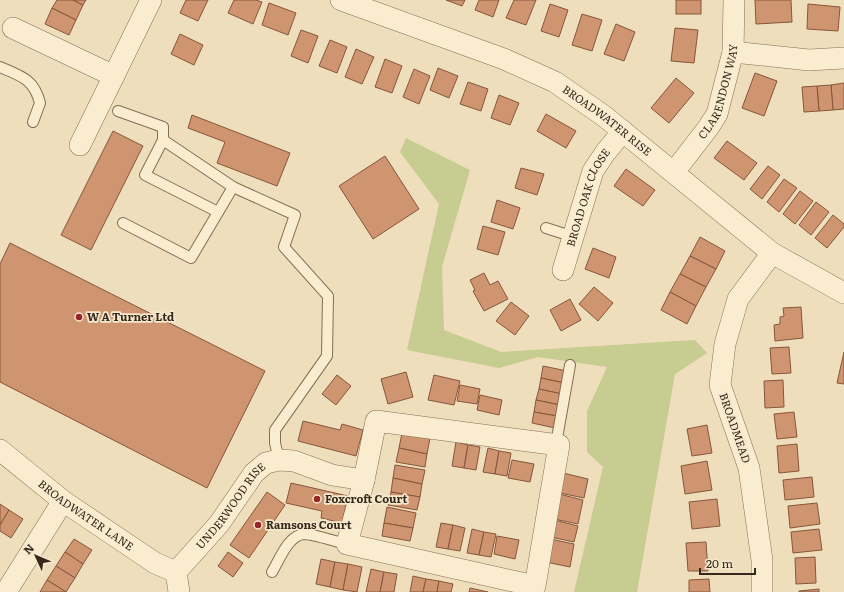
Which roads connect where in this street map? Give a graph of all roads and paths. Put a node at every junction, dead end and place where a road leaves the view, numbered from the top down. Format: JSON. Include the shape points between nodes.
{"nodes":[{"id":1,"x":151,"y":0,"type":"edge"},
{"id":2,"x":341,"y":0,"type":"edge"},
{"id":3,"x":734,"y":0,"type":"edge"},
{"id":4,"x":13,"y":28,"type":"dead end"},
{"id":5,"x":733,"y":52,"type":"junction"},
{"id":6,"x":844,"y":58,"type":"edge"},
{"id":7,"x":0,"y":67,"type":"edge"},
{"id":8,"x":114,"y":76,"type":"junction"},
{"id":9,"x":118,"y":111,"type":"dead end"},
{"id":10,"x":33,"y":122,"type":"dead end"},
{"id":11,"x":623,"y":131,"type":"junction"},
{"id":12,"x":163,"y":140,"type":"junction"},
{"id":13,"x":80,"y":145,"type":"dead end"},
{"id":14,"x":674,"y":172,"type":"junction"},
{"id":15,"x":233,"y":187,"type":"junction"},
{"id":16,"x":218,"y":212,"type":"junction"},
{"id":17,"x":123,"y":223,"type":"dead end"},
{"id":18,"x":546,"y":228,"type":"dead end"},
{"id":19,"x":574,"y":237,"type":"junction"},
{"id":20,"x":772,"y":253,"type":"junction"},
{"id":21,"x":564,"y":270,"type":"dead end"},
{"id":22,"x":844,"y":292,"type":"edge"},
{"id":23,"x":570,"y":364,"type":"dead end"},
{"id":24,"x":556,"y":444,"type":"junction"},
{"id":25,"x":0,"y":450,"type":"edge"},
{"id":26,"x":279,"y":460,"type":"junction"},
{"id":27,"x":364,"y":480,"type":"junction"},
{"id":28,"x":63,"y":501,"type":"junction"},
{"id":29,"x":347,"y":544,"type":"junction"},
{"id":30,"x":272,"y":572,"type":"dead end"},
{"id":31,"x":178,"y":582,"type":"edge"},
{"id":32,"x":6,"y":592,"type":"edge"},
{"id":33,"x":762,"y":592,"type":"edge"}],
"edges":[{"from":1,"to":8,"type":"street"},
{"from":2,"to":11,"type":"street","name":"BROADWATER RISE","via":[[504,60],[555,82]]},
{"from":3,"to":5,"type":"street","name":"CLARENDON WAY"},
{"from":4,"to":8,"type":"street"},
{"from":5,"to":6,"type":"street","via":[[809,60]]},
{"from":5,"to":14,"type":"street","name":"CLARENDON WAY","via":[[717,114]]},
{"from":7,"to":10,"type":"lane","via":[[22,76],[33,84],[40,103]]},
{"from":8,"to":13,"type":"street"},
{"from":9,"to":12,"type":"lane","via":[[163,127]]},
{"from":11,"to":14,"type":"street","name":"BROADWATER RISE"},
{"from":11,"to":19,"type":"street","name":"BROAD OAK CLOSE","via":[[593,171]]},
{"from":12,"to":15,"type":"lane"},
{"from":12,"to":16,"type":"lane","via":[[145,175]]},
{"from":14,"to":20,"type":"street","name":"BROADWATER RISE"},
{"from":15,"to":16,"type":"lane"},
{"from":15,"to":26,"type":"lane","via":[[295,215],[284,246],[328,296],[328,356],[276,430],[275,443]]},
{"from":16,"to":17,"type":"lane","via":[[191,258]]},
{"from":18,"to":19,"type":"lane"},
{"from":19,"to":21,"type":"street","name":"BROAD OAK CLOSE"},
{"from":20,"to":22,"type":"street","name":"BROADWATER RISE"},
{"from":20,"to":33,"type":"street","name":"BROADMEAD","via":[[738,299],[725,344],[720,385],[749,468],[762,560]]},
{"from":23,"to":24,"type":"lane"},
{"from":24,"to":27,"type":"street","via":[[376,421]]},
{"from":24,"to":29,"type":"street","via":[[559,445],[535,586]]},
{"from":25,"to":28,"type":"street","name":"BROADWATER LANE"},
{"from":26,"to":27,"type":"street","name":"UNDERWOOD RISE","via":[[294,461],[326,473]]},
{"from":26,"to":31,"type":"street","name":"UNDERWOOD RISE","via":[[266,463],[254,473]]},
{"from":27,"to":29,"type":"street"},
{"from":28,"to":31,"type":"street","name":"BROADWATER LANE","via":[[155,563]]},
{"from":28,"to":32,"type":"street"},
{"from":29,"to":30,"type":"lane","via":[[304,534],[289,544]]}]}
